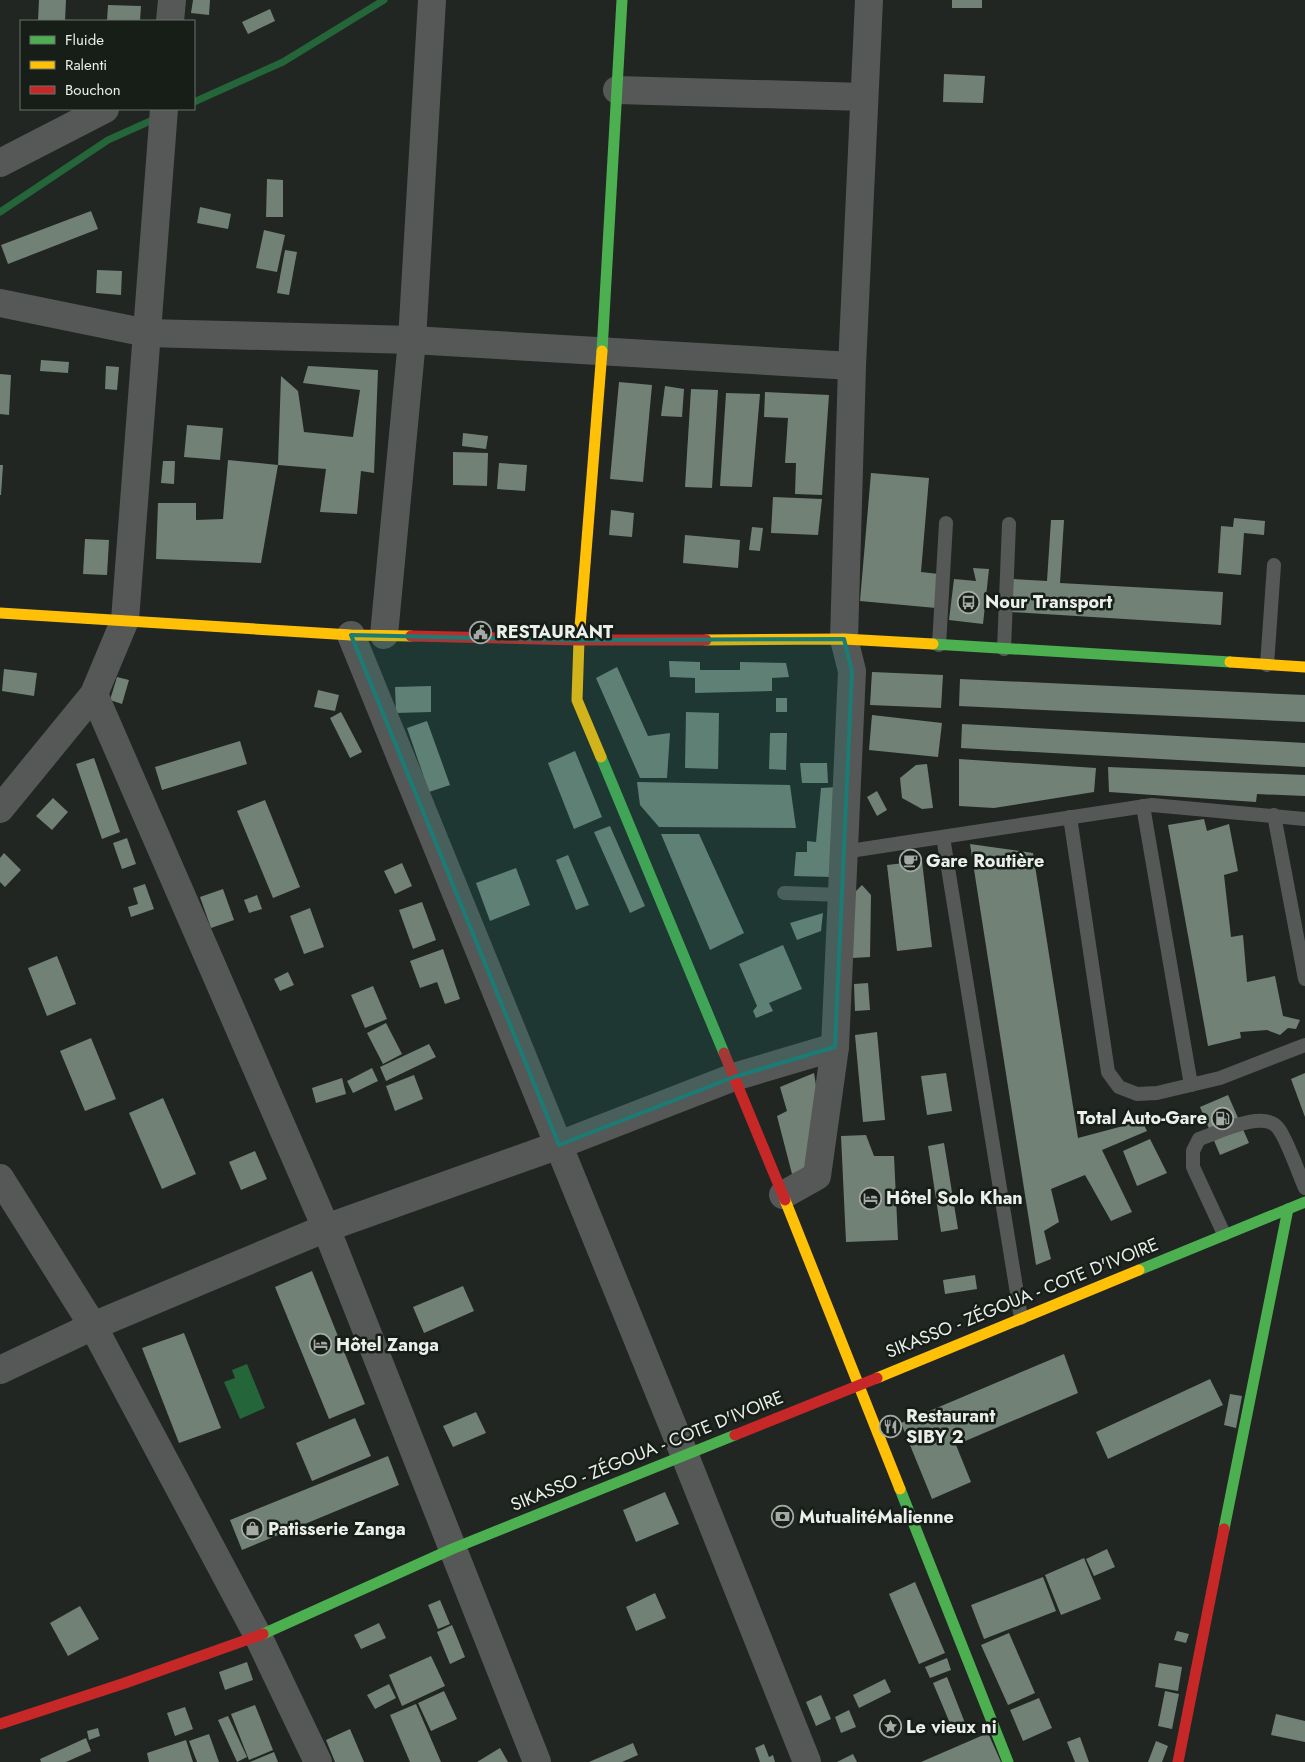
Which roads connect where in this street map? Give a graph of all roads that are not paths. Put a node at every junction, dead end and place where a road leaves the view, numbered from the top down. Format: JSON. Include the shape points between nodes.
{"nodes":[{"id":1,"x":172,"y":0,"type":"edge"},
{"id":2,"x":432,"y":0,"type":"edge"},
{"id":3,"x":622,"y":0,"type":"edge"},
{"id":4,"x":869,"y":0,"type":"edge"},
{"id":5,"x":170,"y":20,"type":"edge"},
{"id":6,"x":617,"y":90,"type":"junction"},
{"id":7,"x":864,"y":97,"type":"junction"},
{"id":8,"x":104,"y":110,"type":"edge"},
{"id":9,"x":164,"y":110,"type":"edge"},
{"id":10,"x":0,"y":163,"type":"edge"},
{"id":11,"x":0,"y":303,"type":"edge"},
{"id":12,"x":148,"y":333,"type":"junction"},
{"id":13,"x":412,"y":340,"type":"junction"},
{"id":14,"x":602,"y":352,"type":"junction"},
{"id":15,"x":852,"y":366,"type":"junction"},
{"id":16,"x":946,"y":523,"type":"dead end"},
{"id":17,"x":1009,"y":524,"type":"dead end"},
{"id":18,"x":1274,"y":565,"type":"dead end"},
{"id":19,"x":0,"y":613,"type":"edge"},
{"id":20,"x":125,"y":620,"type":"junction"},
{"id":21,"x":351,"y":635,"type":"junction"},
{"id":22,"x":384,"y":635,"type":"junction"},
{"id":23,"x":844,"y":639,"type":"junction"},
{"id":24,"x":579,"y":640,"type":"junction"},
{"id":25,"x":940,"y":645,"type":"junction"},
{"id":26,"x":1004,"y":649,"type":"junction"},
{"id":27,"x":1267,"y":665,"type":"junction"},
{"id":28,"x":1305,"y":668,"type":"edge"},
{"id":29,"x":94,"y":694,"type":"junction"},
{"id":30,"x":1143,"y":806,"type":"junction"},
{"id":31,"x":0,"y":809,"type":"edge"},
{"id":32,"x":1274,"y":815,"type":"junction"},
{"id":33,"x":1070,"y":817,"type":"junction"},
{"id":34,"x":1305,"y":818,"type":"edge"},
{"id":35,"x":943,"y":837,"type":"junction"},
{"id":36,"x":843,"y":852,"type":"junction"},
{"id":37,"x":784,"y":893,"type":"dead end"},
{"id":38,"x":842,"y":895,"type":"junction"},
{"id":39,"x":1305,"y":979,"type":"edge"},
{"id":40,"x":1305,"y":1045,"type":"edge"},
{"id":41,"x":835,"y":1047,"type":"junction"},
{"id":42,"x":734,"y":1077,"type":"junction"},
{"id":43,"x":1191,"y":1085,"type":"junction"},
{"id":44,"x":559,"y":1146,"type":"junction"},
{"id":45,"x":0,"y":1178,"type":"edge"},
{"id":46,"x":1305,"y":1188,"type":"edge"},
{"id":47,"x":783,"y":1195,"type":"junction"},
{"id":48,"x":1305,"y":1202,"type":"edge"},
{"id":49,"x":1288,"y":1209,"type":"junction"},
{"id":50,"x":326,"y":1228,"type":"junction"},
{"id":51,"x":1224,"y":1234,"type":"junction"},
{"id":52,"x":1021,"y":1318,"type":"junction"},
{"id":53,"x":94,"y":1326,"type":"junction"},
{"id":54,"x":0,"y":1370,"type":"edge"},
{"id":55,"x":859,"y":1384,"type":"junction"},
{"id":56,"x":685,"y":1456,"type":"junction"},
{"id":57,"x":452,"y":1549,"type":"junction"},
{"id":58,"x":258,"y":1636,"type":"junction"},
{"id":59,"x":0,"y":1724,"type":"edge"},
{"id":60,"x":318,"y":1762,"type":"edge"},
{"id":61,"x":537,"y":1762,"type":"edge"},
{"id":62,"x":807,"y":1762,"type":"edge"},
{"id":63,"x":1008,"y":1762,"type":"edge"},
{"id":64,"x":1178,"y":1762,"type":"edge"}],
"edges":[{"from":1,"to":5,"type":"street"},
{"from":2,"to":13,"type":"street"},
{"from":3,"to":6,"type":"main road"},
{"from":4,"to":7,"type":"street"},
{"from":6,"to":7,"type":"street"},
{"from":6,"to":14,"type":"main road"},
{"from":7,"to":15,"type":"street"},
{"from":8,"to":10,"type":"street"},
{"from":9,"to":12,"type":"street"},
{"from":11,"to":12,"type":"street"},
{"from":12,"to":13,"type":"street"},
{"from":12,"to":20,"type":"street"},
{"from":13,"to":14,"type":"street"},
{"from":13,"to":22,"type":"street"},
{"from":14,"to":15,"type":"street"},
{"from":14,"to":24,"type":"main road"},
{"from":15,"to":23,"type":"street"},
{"from":16,"to":25,"type":"lane"},
{"from":17,"to":26,"type":"lane"},
{"from":18,"to":27,"type":"lane"},
{"from":19,"to":20,"type":"main road"},
{"from":20,"to":21,"type":"main road"},
{"from":20,"to":29,"type":"street"},
{"from":21,"to":22,"type":"main road"},
{"from":21,"to":44,"type":"street"},
{"from":22,"to":24,"type":"main road"},
{"from":23,"to":24,"type":"main road"},
{"from":23,"to":25,"type":"main road"},
{"from":23,"to":36,"type":"street","via":[[852,671]]},
{"from":24,"to":42,"type":"main road","via":[[578,700]]},
{"from":25,"to":26,"type":"main road"},
{"from":26,"to":27,"type":"main road"},
{"from":27,"to":28,"type":"main road"},
{"from":29,"to":31,"type":"street"},
{"from":29,"to":50,"type":"street"},
{"from":30,"to":32,"type":"lane"},
{"from":30,"to":33,"type":"lane"},
{"from":30,"to":43,"type":"lane"},
{"from":32,"to":34,"type":"lane"},
{"from":32,"to":39,"type":"lane"},
{"from":33,"to":35,"type":"lane"},
{"from":33,"to":43,"type":"lane","via":[[1108,1072],[1119,1087],[1137,1094]]},
{"from":35,"to":36,"type":"lane"},
{"from":35,"to":52,"type":"lane"},
{"from":36,"to":38,"type":"street"},
{"from":37,"to":38,"type":"lane"},
{"from":38,"to":41,"type":"street"},
{"from":40,"to":43,"type":"lane","via":[[1220,1078]]},
{"from":41,"to":42,"type":"street"},
{"from":41,"to":47,"type":"street","via":[[817,1176]]},
{"from":42,"to":44,"type":"street"},
{"from":42,"to":47,"type":"main road"},
{"from":44,"to":50,"type":"street"},
{"from":44,"to":56,"type":"street"},
{"from":45,"to":53,"type":"street"},
{"from":46,"to":51,"type":"lane","via":[[1278,1128],[1268,1120],[1253,1121],[1199,1139],[1193,1152],[1193,1167]]},
{"from":47,"to":55,"type":"main road"},
{"from":48,"to":49,"type":"main road","name":"SIKASSO - ZÉGOUA - COTE D'IVOIRE"},
{"from":49,"to":51,"type":"main road","name":"SIKASSO - ZÉGOUA - COTE D'IVOIRE"},
{"from":49,"to":64,"type":"main road"},
{"from":50,"to":53,"type":"street"},
{"from":50,"to":57,"type":"street"},
{"from":51,"to":52,"type":"main road","name":"SIKASSO - ZÉGOUA - COTE D'IVOIRE"},
{"from":52,"to":55,"type":"main road","name":"SIKASSO - ZÉGOUA - COTE D'IVOIRE"},
{"from":53,"to":54,"type":"street"},
{"from":53,"to":58,"type":"street"},
{"from":55,"to":56,"type":"main road","name":"SIKASSO - ZÉGOUA - COTE D'IVOIRE"},
{"from":55,"to":63,"type":"main road"},
{"from":56,"to":57,"type":"main road","name":"SIKASSO - ZÉGOUA - COTE D'IVOIRE"},
{"from":56,"to":62,"type":"street"},
{"from":57,"to":58,"type":"main road","name":"SIKASSO - ZÉGOUA - COTE D'IVOIRE"},
{"from":57,"to":61,"type":"street"},
{"from":58,"to":59,"type":"main road","name":"SIKASSO - ZÉGOUA - COTE D'IVOIRE"},
{"from":58,"to":60,"type":"street"}]}
